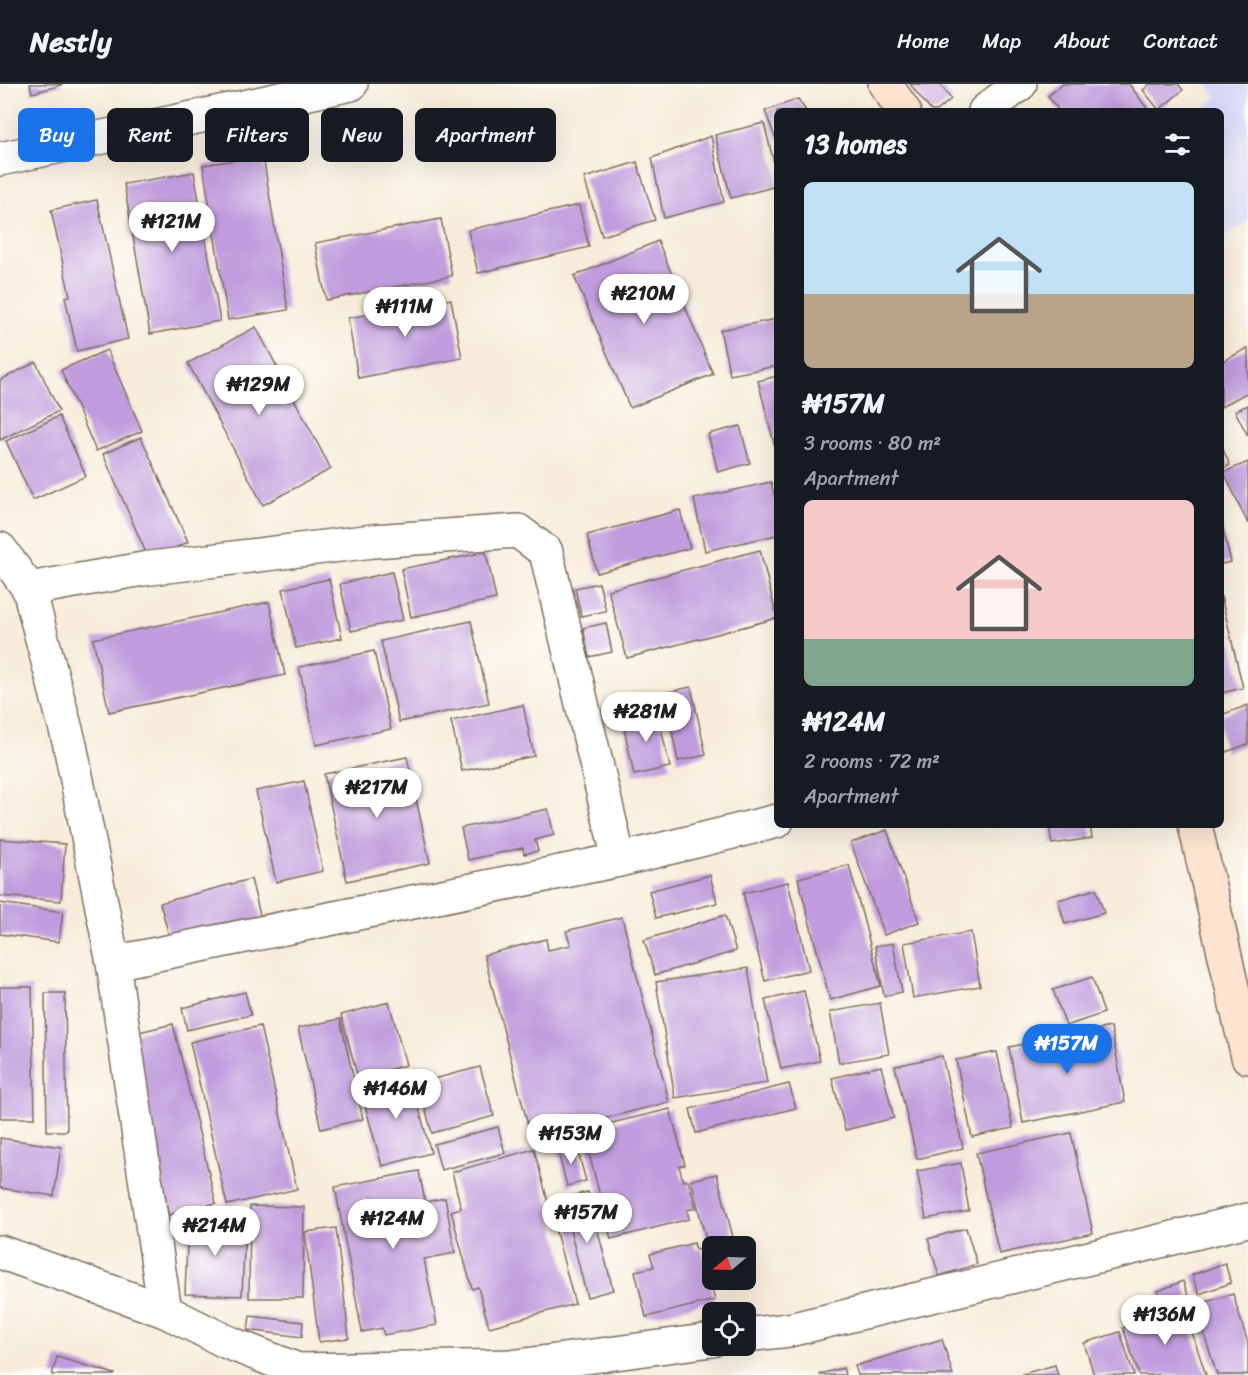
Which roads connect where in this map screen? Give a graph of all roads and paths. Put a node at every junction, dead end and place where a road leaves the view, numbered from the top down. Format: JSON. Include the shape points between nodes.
{"nodes":[{"id":1,"x":351,"y":84,"type":"edge"},
{"id":2,"x":885,"y":84,"type":"edge"},
{"id":3,"x":1020,"y":84,"type":"edge"},
{"id":4,"x":902,"y":108,"type":"edge"},
{"id":5,"x":989,"y":108,"type":"edge"},
{"id":6,"x":0,"y":159,"type":"edge"},
{"id":7,"x":0,"y":549,"type":"edge"},
{"id":8,"x":29,"y":589,"type":"junction"},
{"id":9,"x":774,"y":822,"type":"edge"},
{"id":10,"x":1196,"y":828,"type":"edge"},
{"id":11,"x":619,"y":860,"type":"junction"},
{"id":12,"x":113,"y":963,"type":"junction"},
{"id":13,"x":1248,"y":1057,"type":"edge"},
{"id":14,"x":1248,"y":1220,"type":"edge"},
{"id":15,"x":0,"y":1252,"type":"edge"},
{"id":16,"x":165,"y":1311,"type":"junction"},
{"id":17,"x":756,"y":1334,"type":"edge"},
{"id":18,"x":702,"y":1341,"type":"edge"}],
"edges":[{"from":1,"to":6,"type":"street"},
{"from":2,"to":4,"type":"street"},
{"from":3,"to":5,"type":"street"},
{"from":7,"to":8,"type":"street"},
{"from":8,"to":11,"type":"street","via":[[143,569],[373,541],[518,531],[546,552]]},
{"from":8,"to":12,"type":"street","via":[[70,745]]},
{"from":9,"to":11,"type":"street"},
{"from":10,"to":13,"type":"street"},
{"from":11,"to":12,"type":"street"},
{"from":12,"to":16,"type":"street"},
{"from":14,"to":17,"type":"street","via":[[789,1330]]},
{"from":15,"to":16,"type":"street"},
{"from":16,"to":18,"type":"street","via":[[227,1342],[298,1370],[519,1366]]}]}
